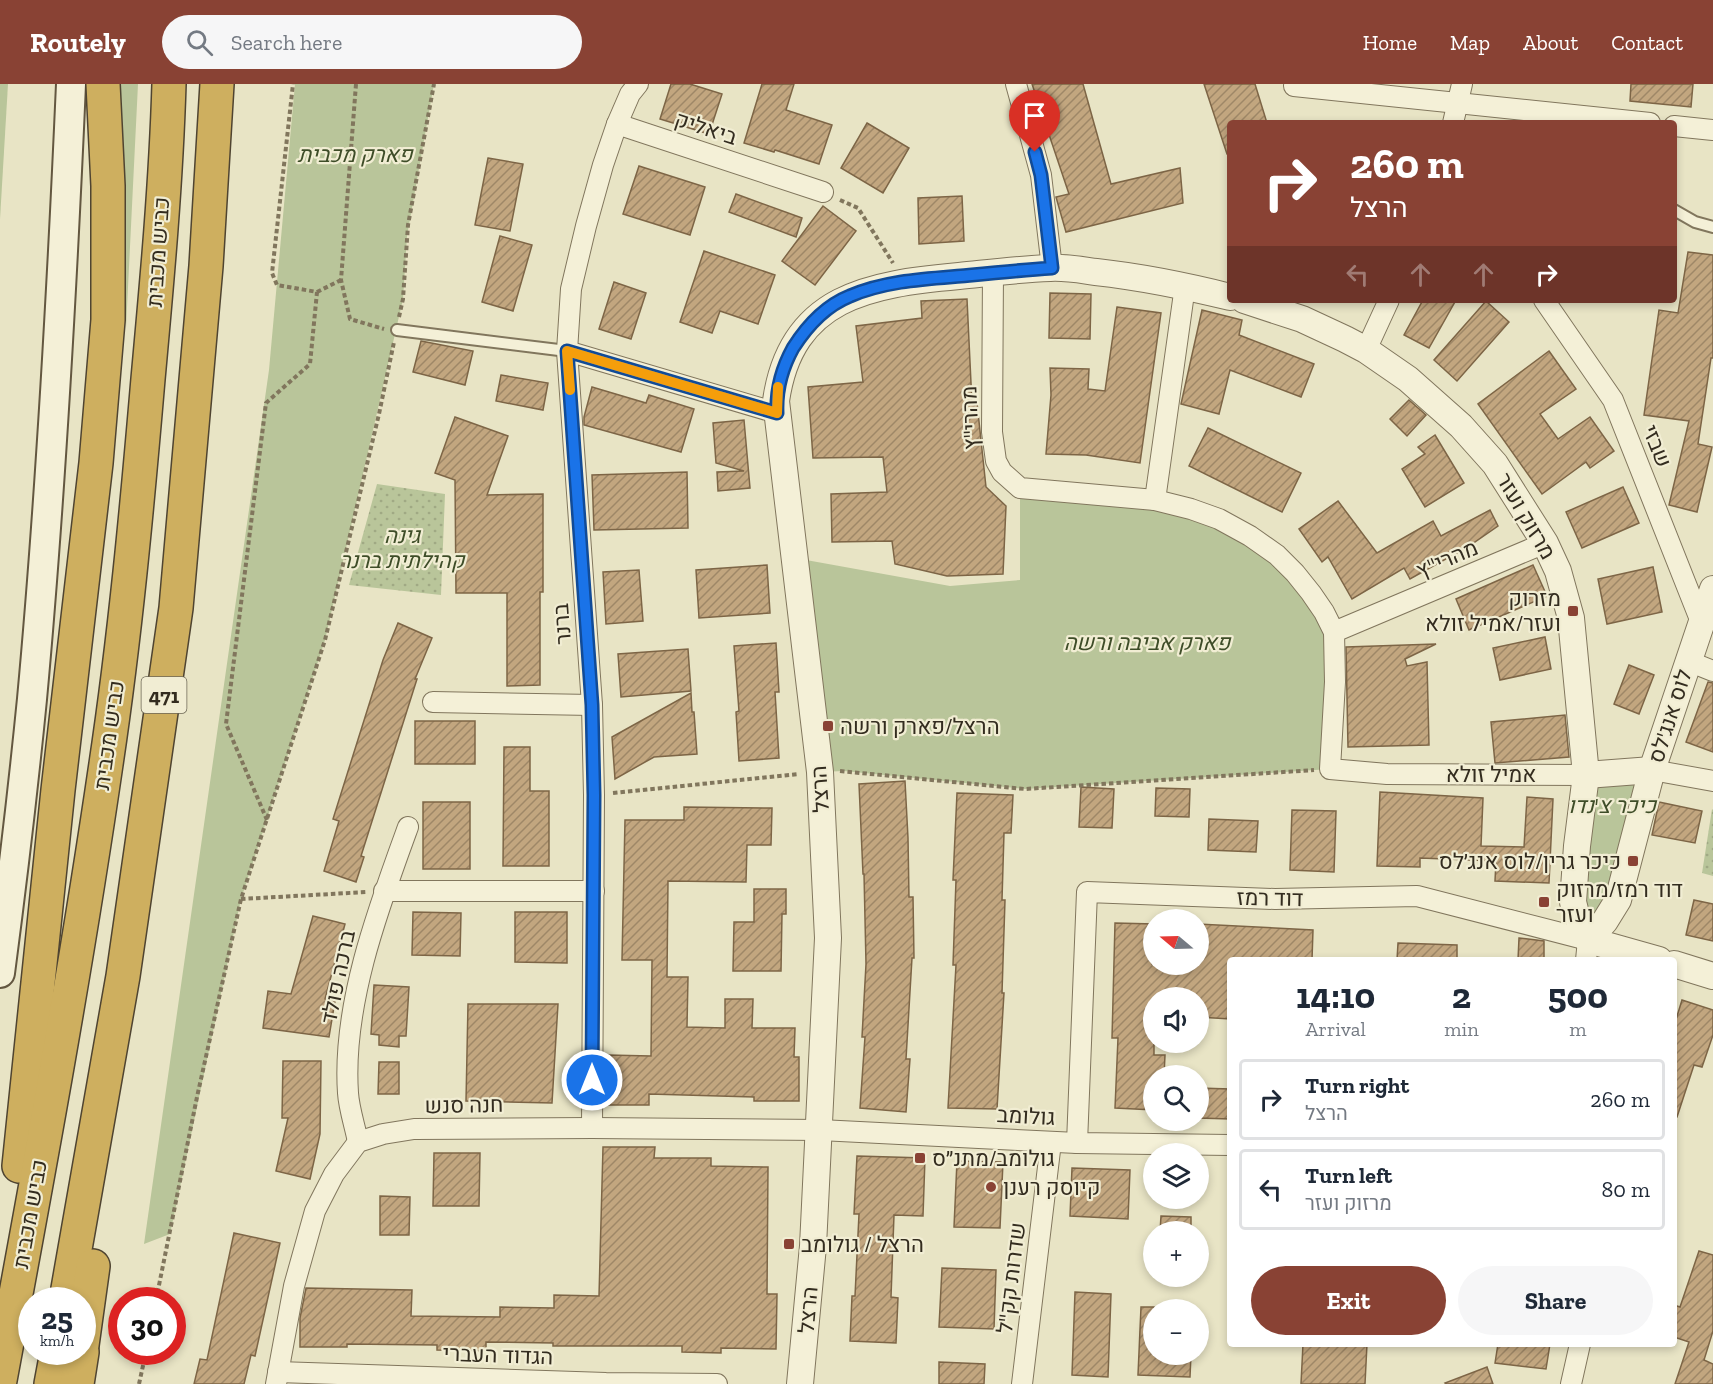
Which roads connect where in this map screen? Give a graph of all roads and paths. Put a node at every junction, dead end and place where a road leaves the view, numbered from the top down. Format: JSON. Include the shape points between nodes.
{"nodes":[{"id":1,"x":71,"y":84,"type":"edge"},
{"id":2,"x":104,"y":84,"type":"edge"},
{"id":3,"x":169,"y":84,"type":"edge"},
{"id":4,"x":217,"y":84,"type":"edge"},
{"id":5,"x":240,"y":84,"type":"edge"},
{"id":6,"x":293,"y":84,"type":"edge"},
{"id":7,"x":356,"y":84,"type":"edge"},
{"id":8,"x":434,"y":84,"type":"edge"},
{"id":9,"x":638,"y":84,"type":"edge"},
{"id":10,"x":1016,"y":84,"type":"edge"},
{"id":11,"x":1294,"y":86,"type":"dead end"},
{"id":12,"x":1460,"y":93,"type":"edge"},
{"id":13,"x":1454,"y":120,"type":"edge"},
{"id":14,"x":1631,"y":120,"type":"edge"},
{"id":15,"x":617,"y":124,"type":"junction"},
{"id":16,"x":1677,"y":126,"type":"edge"},
{"id":17,"x":1713,"y":130,"type":"edge"},
{"id":18,"x":822,"y":192,"type":"joint"},
{"id":19,"x":1677,"y":212,"type":"edge"},
{"id":20,"x":1713,"y":227,"type":"edge"},
{"id":21,"x":1052,"y":268,"type":"junction"},
{"id":22,"x":993,"y":272,"type":"junction"},
{"id":23,"x":341,"y":280,"type":"junction"},
{"id":24,"x":902,"y":281,"type":"junction"},
{"id":25,"x":1185,"y":286,"type":"junction"},
{"id":26,"x":317,"y":292,"type":"junction"},
{"id":27,"x":1227,"y":296,"type":"edge"},
{"id":28,"x":1253,"y":303,"type":"edge"},
{"id":29,"x":1388,"y":303,"type":"edge"},
{"id":30,"x":1546,"y":303,"type":"edge"},
{"id":31,"x":397,"y":330,"type":"junction"},
{"id":32,"x":1366,"y":350,"type":"junction"},
{"id":33,"x":567,"y":351,"type":"junction"},
{"id":34,"x":199,"y":353,"type":"junction"},
{"id":35,"x":777,"y":413,"type":"junction"},
{"id":36,"x":1155,"y":500,"type":"junction"},
{"id":37,"x":1545,"y":543,"type":"junction"},
{"id":38,"x":1713,"y":589,"type":"edge"},
{"id":39,"x":1701,"y":622,"type":"junction"},
{"id":40,"x":1334,"y":632,"type":"junction"},
{"id":41,"x":1688,"y":662,"type":"junction"},
{"id":42,"x":1713,"y":671,"type":"edge"},
{"id":43,"x":433,"y":702,"type":"dead end"},
{"id":44,"x":592,"y":705,"type":"junction"},
{"id":45,"x":1330,"y":769,"type":"junction"},
{"id":46,"x":1653,"y":770,"type":"junction"},
{"id":47,"x":820,"y":772,"type":"junction"},
{"id":48,"x":1586,"y":775,"type":"junction"},
{"id":49,"x":1713,"y":781,"type":"edge"},
{"id":50,"x":594,"y":795,"type":"junction"},
{"id":51,"x":267,"y":819,"type":"junction"},
{"id":52,"x":408,"y":827,"type":"dead end"},
{"id":53,"x":384,"y":891,"type":"junction"},
{"id":54,"x":594,"y":891,"type":"junction"},
{"id":55,"x":241,"y":899,"type":"junction"},
{"id":56,"x":1587,"y":950,"type":"edge"},
{"id":57,"x":1637,"y":957,"type":"edge"},
{"id":58,"x":1677,"y":965,"type":"edge"},
{"id":59,"x":0,"y":973,"type":"edge"},
{"id":60,"x":123,"y":976,"type":"junction"},
{"id":61,"x":1713,"y":976,"type":"edge"},
{"id":62,"x":592,"y":1128,"type":"junction"},
{"id":63,"x":820,"y":1130,"type":"junction"},
{"id":64,"x":358,"y":1142,"type":"junction"},
{"id":65,"x":1052,"y":1142,"type":"junction"},
{"id":66,"x":1077,"y":1143,"type":"junction"},
{"id":67,"x":1227,"y":1145,"type":"edge"},
{"id":68,"x":68,"y":1287,"type":"edge"},
{"id":69,"x":90,"y":1287,"type":"edge"},
{"id":70,"x":159,"y":1287,"type":"edge"},
{"id":71,"x":0,"y":1345,"type":"edge"},
{"id":72,"x":1579,"y":1347,"type":"edge"},
{"id":73,"x":55,"y":1365,"type":"edge"},
{"id":74,"x":80,"y":1365,"type":"edge"},
{"id":75,"x":143,"y":1365,"type":"edge"},
{"id":76,"x":277,"y":1378,"type":"edge"},
{"id":77,"x":0,"y":1380,"type":"edge"},
{"id":78,"x":606,"y":1383,"type":"edge"},
{"id":79,"x":51,"y":1384,"type":"edge"},
{"id":80,"x":77,"y":1384,"type":"edge"},
{"id":81,"x":139,"y":1384,"type":"edge"},
{"id":82,"x":717,"y":1384,"type":"edge"},
{"id":83,"x":800,"y":1384,"type":"edge"},
{"id":84,"x":1022,"y":1384,"type":"edge"},
{"id":85,"x":1571,"y":1384,"type":"edge"}],
"edges":[{"from":1,"to":59,"type":"main road","via":[[40,598]]},
{"from":2,"to":71,"type":"highway","via":[[108,320],[96,464]]},
{"from":3,"to":77,"type":"highway","name":"כביש מכבית","number":"471","via":[[160,247],[118,676],[64,1026]]},
{"from":4,"to":34,"type":"highway","number":"471"},
{"from":5,"to":34,"type":"highway"},
{"from":6,"to":26,"type":"path","via":[[272,273],[277,285]]},
{"from":7,"to":23,"type":"path"},
{"from":8,"to":31,"type":"path","via":[[408,225]]},
{"from":9,"to":15,"type":"street"},
{"from":10,"to":21,"type":"street","via":[[1041,175]]},
{"from":11,"to":12,"type":"street"},
{"from":12,"to":13,"type":"street"},
{"from":12,"to":14,"type":"street"},
{"from":15,"to":18,"type":"street","name":"ביאליק"},
{"from":15,"to":33,"type":"street","name":"ברנר","via":[[571,289]]},
{"from":16,"to":17,"type":"street"},
{"from":18,"to":24,"type":"path","via":[[858,208]]},
{"from":19,"to":20,"type":"lane"},
{"from":21,"to":22,"type":"street"},
{"from":21,"to":25,"type":"street","via":[[1121,274]]},
{"from":22,"to":24,"type":"street"},
{"from":22,"to":36,"type":"street","name":"מהרי\"ץ","via":[[992,432],[996,461],[1002,472],[1020,488]]},
{"from":23,"to":26,"type":"path"},
{"from":23,"to":31,"type":"path","via":[[350,319]]},
{"from":24,"to":35,"type":"street","via":[[849,296],[812,322],[787,361],[778,387]]},
{"from":25,"to":27,"type":"street"},
{"from":25,"to":36,"type":"street"},
{"from":26,"to":51,"type":"path","via":[[310,364],[266,403],[226,724]]},
{"from":28,"to":32,"type":"street","name":"מרזוק ועזר","via":[[1302,319]]},
{"from":29,"to":32,"type":"street"},
{"from":30,"to":39,"type":"street","name":"שבזי","via":[[1613,400]]},
{"from":31,"to":33,"type":"lane"},
{"from":31,"to":51,"type":"path","via":[[325,640]]},
{"from":32,"to":37,"type":"street","name":"מרזוק ועזר","via":[[1408,379],[1461,426],[1496,464]]},
{"from":33,"to":35,"type":"street"},
{"from":33,"to":44,"type":"street","name":"ברנר"},
{"from":34,"to":60,"type":"highway","number":"471","via":[[176,608]]},
{"from":35,"to":47,"type":"street","name":"הרצל"},
{"from":36,"to":40,"type":"street","name":"מהרי\"ץ","via":[[1219,519],[1277,555],[1324,612]]},
{"from":37,"to":40,"type":"street","name":"מהרי\"ץ"},
{"from":37,"to":48,"type":"street","name":"מרזוק ועזר","via":[[1558,571],[1571,618]]},
{"from":38,"to":39,"type":"street","name":"לוס אנג'לס"},
{"from":39,"to":41,"type":"street","name":"לוס אנג'לס"},
{"from":40,"to":45,"type":"street","name":"מהרי\"ץ"},
{"from":41,"to":42,"type":"street"},
{"from":41,"to":46,"type":"street","name":"לוס אנג'לס"},
{"from":43,"to":44,"type":"street"},
{"from":44,"to":50,"type":"street","name":"ברנר"},
{"from":45,"to":47,"type":"path","via":[[1025,789]]},
{"from":45,"to":48,"type":"street","name":"אמיל זולא","via":[[1387,774]]},
{"from":46,"to":48,"type":"street","name":"אמיל זולא"},
{"from":46,"to":49,"type":"street"},
{"from":46,"to":56,"type":"street","name":"לוס אנג'לס","via":[[1618,900]]},
{"from":47,"to":50,"type":"path"},
{"from":47,"to":63,"type":"street","name":"הרצל","via":[[828,938]]},
{"from":48,"to":56,"type":"street","name":"מרזוק ועזר","via":[[1573,902]]},
{"from":50,"to":54,"type":"street","name":"ברנר"},
{"from":51,"to":55,"type":"path"},
{"from":52,"to":53,"type":"street","name":"ברכה פולד"},
{"from":53,"to":54,"type":"street"},
{"from":53,"to":55,"type":"path"},
{"from":53,"to":64,"type":"street","name":"ברכה פולד","via":[[354,1007],[348,1048],[348,1095]]},
{"from":54,"to":62,"type":"street","name":"ברנר"},
{"from":55,"to":70,"type":"path"},
{"from":56,"to":57,"type":"street","name":"דוד רמז"},
{"from":56,"to":66,"type":"street","name":"דוד רמז","via":[[1417,896],[1275,899],[1087,892]]},
{"from":58,"to":61,"type":"street"},
{"from":60,"to":68,"type":"highway","number":"471"},
{"from":60,"to":69,"type":"highway"},
{"from":62,"to":63,"type":"street","name":"חנה סנש"},
{"from":62,"to":64,"type":"street","name":"חנה סנש","via":[[414,1130]]},
{"from":63,"to":65,"type":"street","name":"גולומב"},
{"from":63,"to":83,"type":"street","name":"הרצל"},
{"from":64,"to":76,"type":"street","via":[[334,1174],[315,1211],[294,1286]]},
{"from":65,"to":66,"type":"street","name":"גולומב"},
{"from":65,"to":84,"type":"street","name":"שדרות קק\"ל"},
{"from":66,"to":67,"type":"street","name":"גולומב"},
{"from":72,"to":85,"type":"street"},
{"from":73,"to":79,"type":"highway"},
{"from":74,"to":80,"type":"highway"},
{"from":75,"to":81,"type":"path"},
{"from":76,"to":78,"type":"street","name":"הגדוד העברי"},
{"from":78,"to":82,"type":"street","name":"הגדוד העברי"}]}
